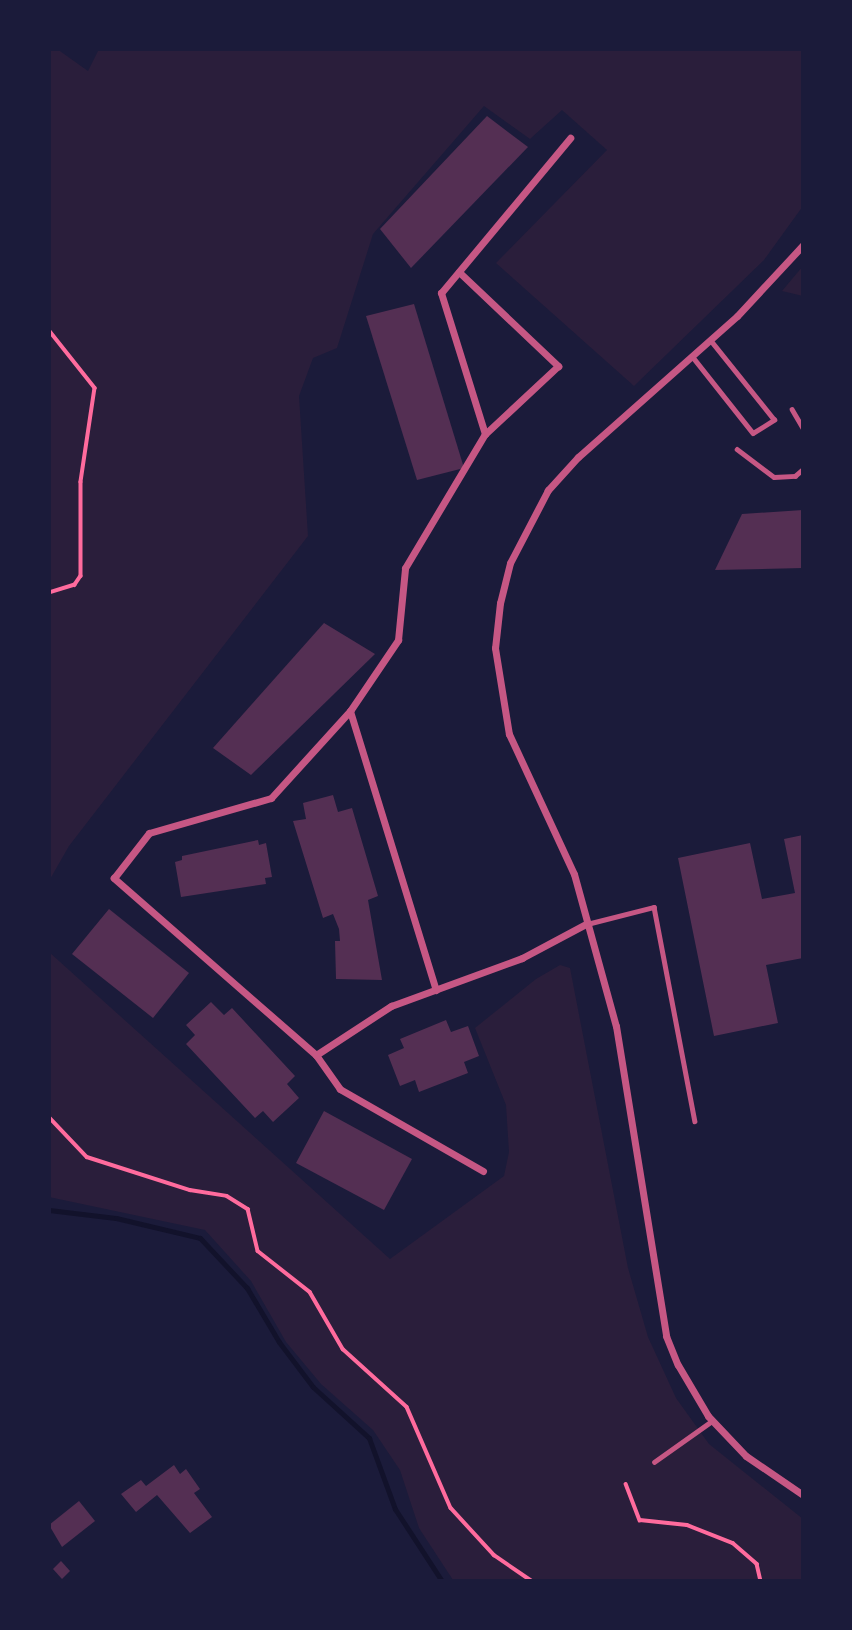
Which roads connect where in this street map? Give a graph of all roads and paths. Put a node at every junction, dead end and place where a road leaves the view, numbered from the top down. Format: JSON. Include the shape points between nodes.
{"nodes":[{"id":1,"x":570,"y":138,"type":"dead end"},
{"id":2,"x":803,"y":245,"type":"edge"},
{"id":3,"x":459,"y":272,"type":"junction"},
{"id":4,"x":49,"y":330,"type":"edge"},
{"id":5,"x":710,"y":340,"type":"junction"},
{"id":6,"x":692,"y":356,"type":"junction"},
{"id":7,"x":792,"y":409,"type":"dead end"},
{"id":8,"x":803,"y":428,"type":"edge"},
{"id":9,"x":485,"y":434,"type":"junction"},
{"id":10,"x":737,"y":449,"type":"dead end"},
{"id":11,"x":803,"y":469,"type":"edge"},
{"id":12,"x":49,"y":593,"type":"edge"},
{"id":13,"x":349,"y":711,"type":"junction"},
{"id":14,"x":586,"y":924,"type":"junction"},
{"id":15,"x":436,"y":990,"type":"junction"},
{"id":16,"x":316,"y":1055,"type":"junction"},
{"id":17,"x":49,"y":1117,"type":"edge"},
{"id":18,"x":695,"y":1121,"type":"dead end"},
{"id":19,"x":483,"y":1171,"type":"dead end"},
{"id":20,"x":713,"y":1421,"type":"junction"},
{"id":21,"x":654,"y":1462,"type":"dead end"},
{"id":22,"x":626,"y":1484,"type":"dead end"},
{"id":23,"x":803,"y":1495,"type":"edge"},
{"id":24,"x":532,"y":1581,"type":"edge"},
{"id":25,"x":761,"y":1581,"type":"edge"}],
"edges":[{"from":1,"to":3,"type":"street"},
{"from":2,"to":5,"type":"street"},
{"from":3,"to":9,"type":"street","via":[[441,293]]},
{"from":3,"to":9,"type":"street","via":[[558,366]]},
{"from":4,"to":12,"type":"path","via":[[95,388],[81,482],[81,576],[75,585]]},
{"from":5,"to":6,"type":"street"},
{"from":5,"to":6,"type":"lane","via":[[774,420],[753,433]]},
{"from":6,"to":14,"type":"street","via":[[578,457],[548,490],[510,563],[499,603],[495,648],[509,734],[573,874]]},
{"from":7,"to":8,"type":"lane"},
{"from":9,"to":13,"type":"street","via":[[405,568],[398,640]]},
{"from":10,"to":11,"type":"lane","via":[[774,477],[795,476]]},
{"from":13,"to":15,"type":"street"},
{"from":13,"to":16,"type":"street","via":[[271,797],[149,833],[114,878]]},
{"from":14,"to":15,"type":"street","via":[[522,958]]},
{"from":14,"to":18,"type":"lane","via":[[654,907]]},
{"from":14,"to":20,"type":"street","via":[[616,1026],[666,1336],[688,1384]]},
{"from":15,"to":16,"type":"street","via":[[391,1006]]},
{"from":16,"to":19,"type":"street","via":[[340,1089]]},
{"from":17,"to":24,"type":"path","via":[[87,1157],[190,1191],[228,1196],[248,1209],[258,1251],[310,1292],[343,1349],[407,1407],[451,1508],[494,1555]]},
{"from":20,"to":21,"type":"lane"},
{"from":20,"to":23,"type":"street","via":[[746,1456]]},
{"from":22,"to":25,"type":"path","via":[[640,1520],[687,1525],[733,1544],[757,1564]]}]}
